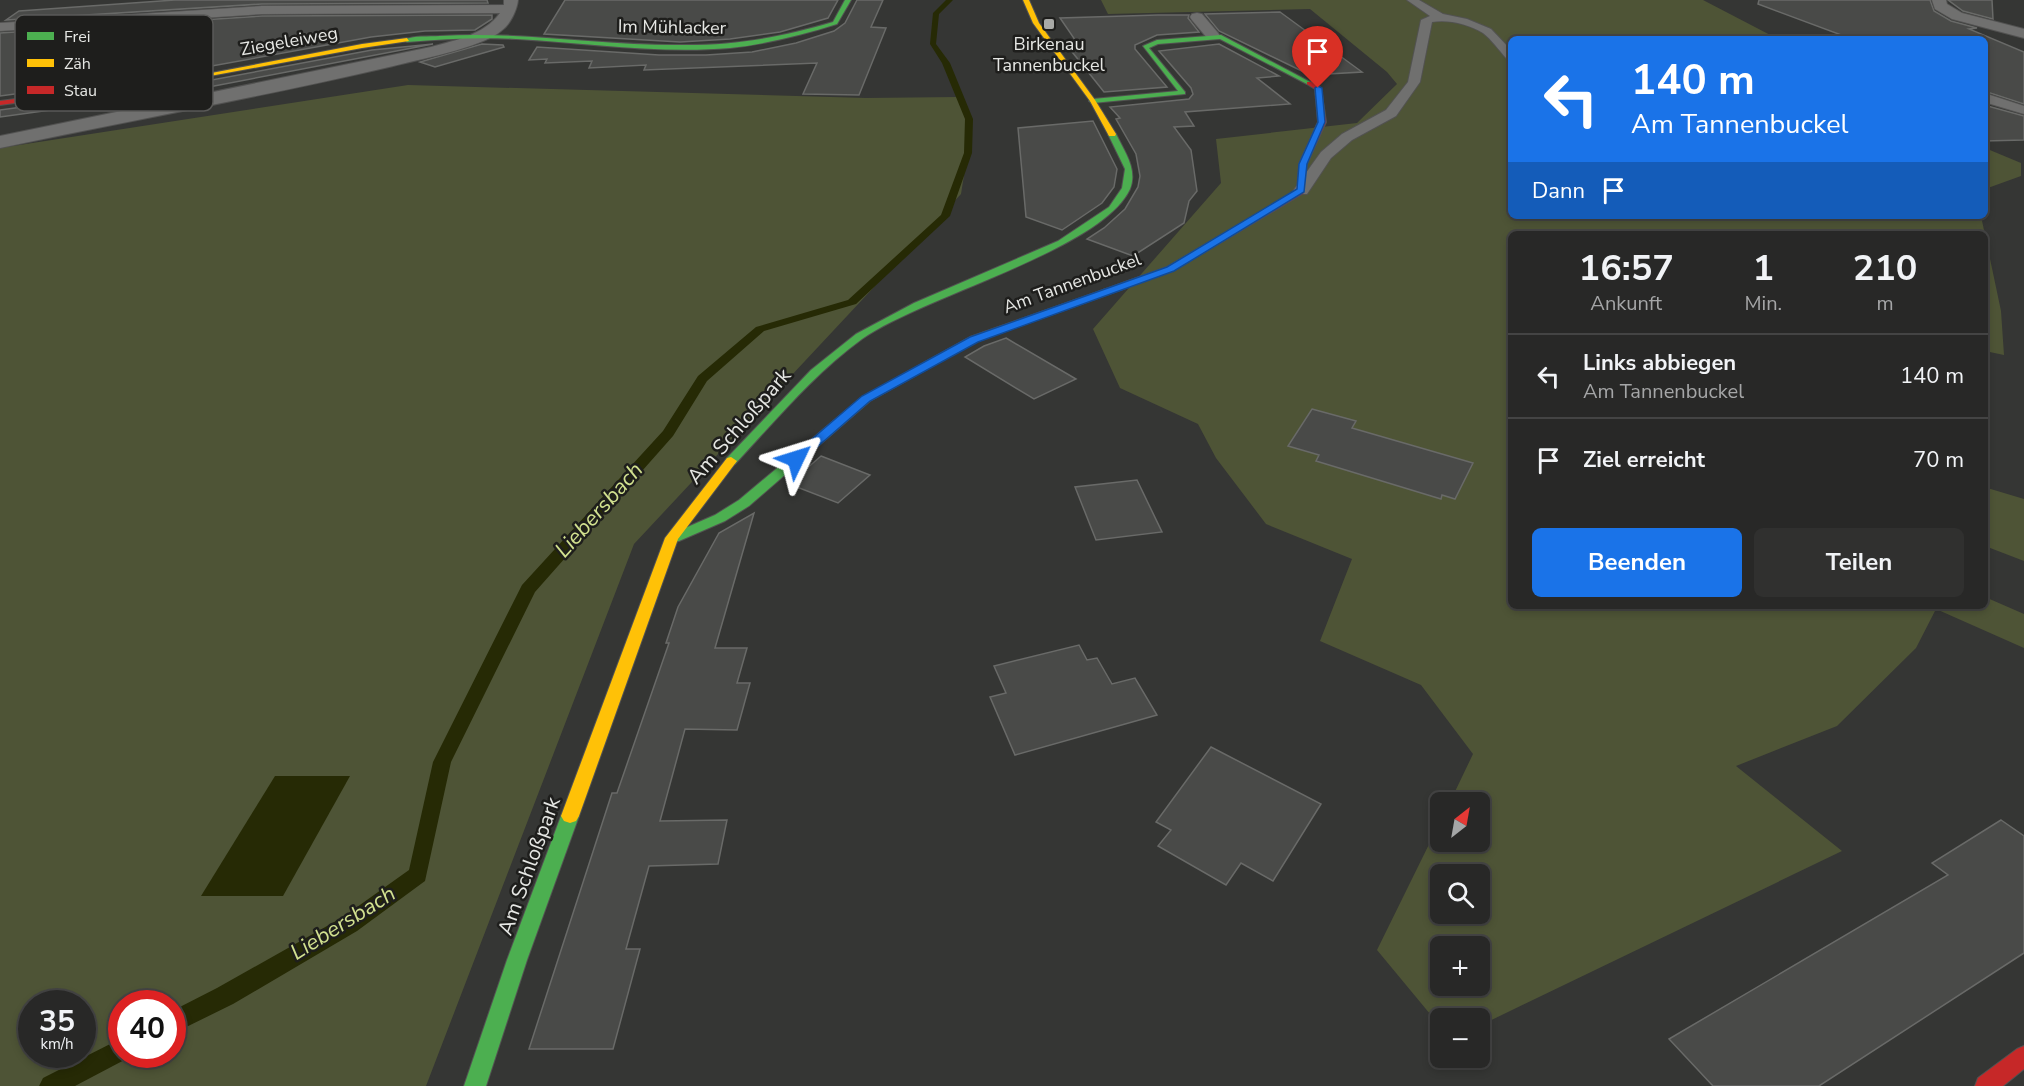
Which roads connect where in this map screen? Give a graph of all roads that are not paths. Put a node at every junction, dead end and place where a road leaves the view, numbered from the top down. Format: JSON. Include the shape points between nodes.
{"nodes":[{"id":1,"x":848,"y":0,"type":"edge"},
{"id":2,"x":1026,"y":0,"type":"edge"},
{"id":3,"x":1412,"y":0,"type":"edge"},
{"id":4,"x":1939,"y":0,"type":"edge"},
{"id":5,"x":510,"y":4,"type":"edge"},
{"id":6,"x":185,"y":15,"type":"edge"},
{"id":7,"x":1197,"y":17,"type":"dead end"},
{"id":8,"x":1440,"y":17,"type":"junction"},
{"id":9,"x":15,"y":26,"type":"edge"},
{"id":10,"x":0,"y":27,"type":"edge"},
{"id":11,"x":2024,"y":34,"type":"edge"},
{"id":12,"x":1213,"y":36,"type":"junction"},
{"id":13,"x":478,"y":37,"type":"junction"},
{"id":14,"x":1508,"y":53,"type":"edge"},
{"id":15,"x":213,"y":73,"type":"edge"},
{"id":16,"x":1988,"y":98,"type":"edge"},
{"id":17,"x":213,"y":99,"type":"edge"},
{"id":18,"x":15,"y":101,"type":"edge"},
{"id":19,"x":1093,"y":101,"type":"junction"},
{"id":20,"x":0,"y":103,"type":"edge"},
{"id":21,"x":2024,"y":110,"type":"edge"},
{"id":22,"x":152,"y":111,"type":"edge"},
{"id":23,"x":0,"y":142,"type":"edge"},
{"id":24,"x":1301,"y":190,"type":"junction"},
{"id":25,"x":672,"y":538,"type":"junction"},
{"id":26,"x":2024,"y":1056,"type":"edge"},
{"id":27,"x":475,"y":1086,"type":"edge"},
{"id":28,"x":1986,"y":1086,"type":"edge"}],
"edges":[{"from":1,"to":13,"type":"street","name":"Im Mühlacker","via":[[835,22],[809,33],[735,46],[681,48]]},
{"from":2,"to":19,"type":"street","name":"Am Schloßpark","via":[[1036,23]]},
{"from":3,"to":8,"type":"lane"},
{"from":4,"to":11,"type":"street","via":[[1940,6],[1957,16]]},
{"from":5,"to":6,"type":"street"},
{"from":5,"to":13,"type":"street","via":[[497,28]]},
{"from":7,"to":12,"type":"street"},
{"from":8,"to":14,"type":"lane","via":[[1463,21],[1487,32]]},
{"from":8,"to":24,"type":"lane","via":[[1427,20],[1414,82],[1391,113],[1347,137],[1326,155]]},
{"from":9,"to":10,"type":"street"},
{"from":12,"to":19,"type":"street","via":[[1144,47],[1184,93]]},
{"from":12,"to":24,"type":"street","via":[[1222,37],[1318,88],[1322,122],[1303,164]]},
{"from":13,"to":15,"type":"street","name":"Ziegeleiweg","via":[[405,40]]},
{"from":13,"to":17,"type":"street","via":[[435,51]]},
{"from":16,"to":21,"type":"lane"},
{"from":18,"to":20,"type":"street","name":"Ziegeleiweg"},
{"from":19,"to":25,"type":"street","name":"Am Schloßpark","via":[[1129,169],[1126,188],[1112,208],[1061,243],[918,304],[860,336],[815,372],[733,458]]},
{"from":22,"to":23,"type":"street"},
{"from":24,"to":25,"type":"street","name":"Am Tannenbuckel","via":[[1170,269],[974,339],[866,399],[744,503]]},
{"from":25,"to":27,"type":"street","name":"Am Schloßpark","via":[[517,960]]},
{"from":26,"to":28,"type":"street"}]}
